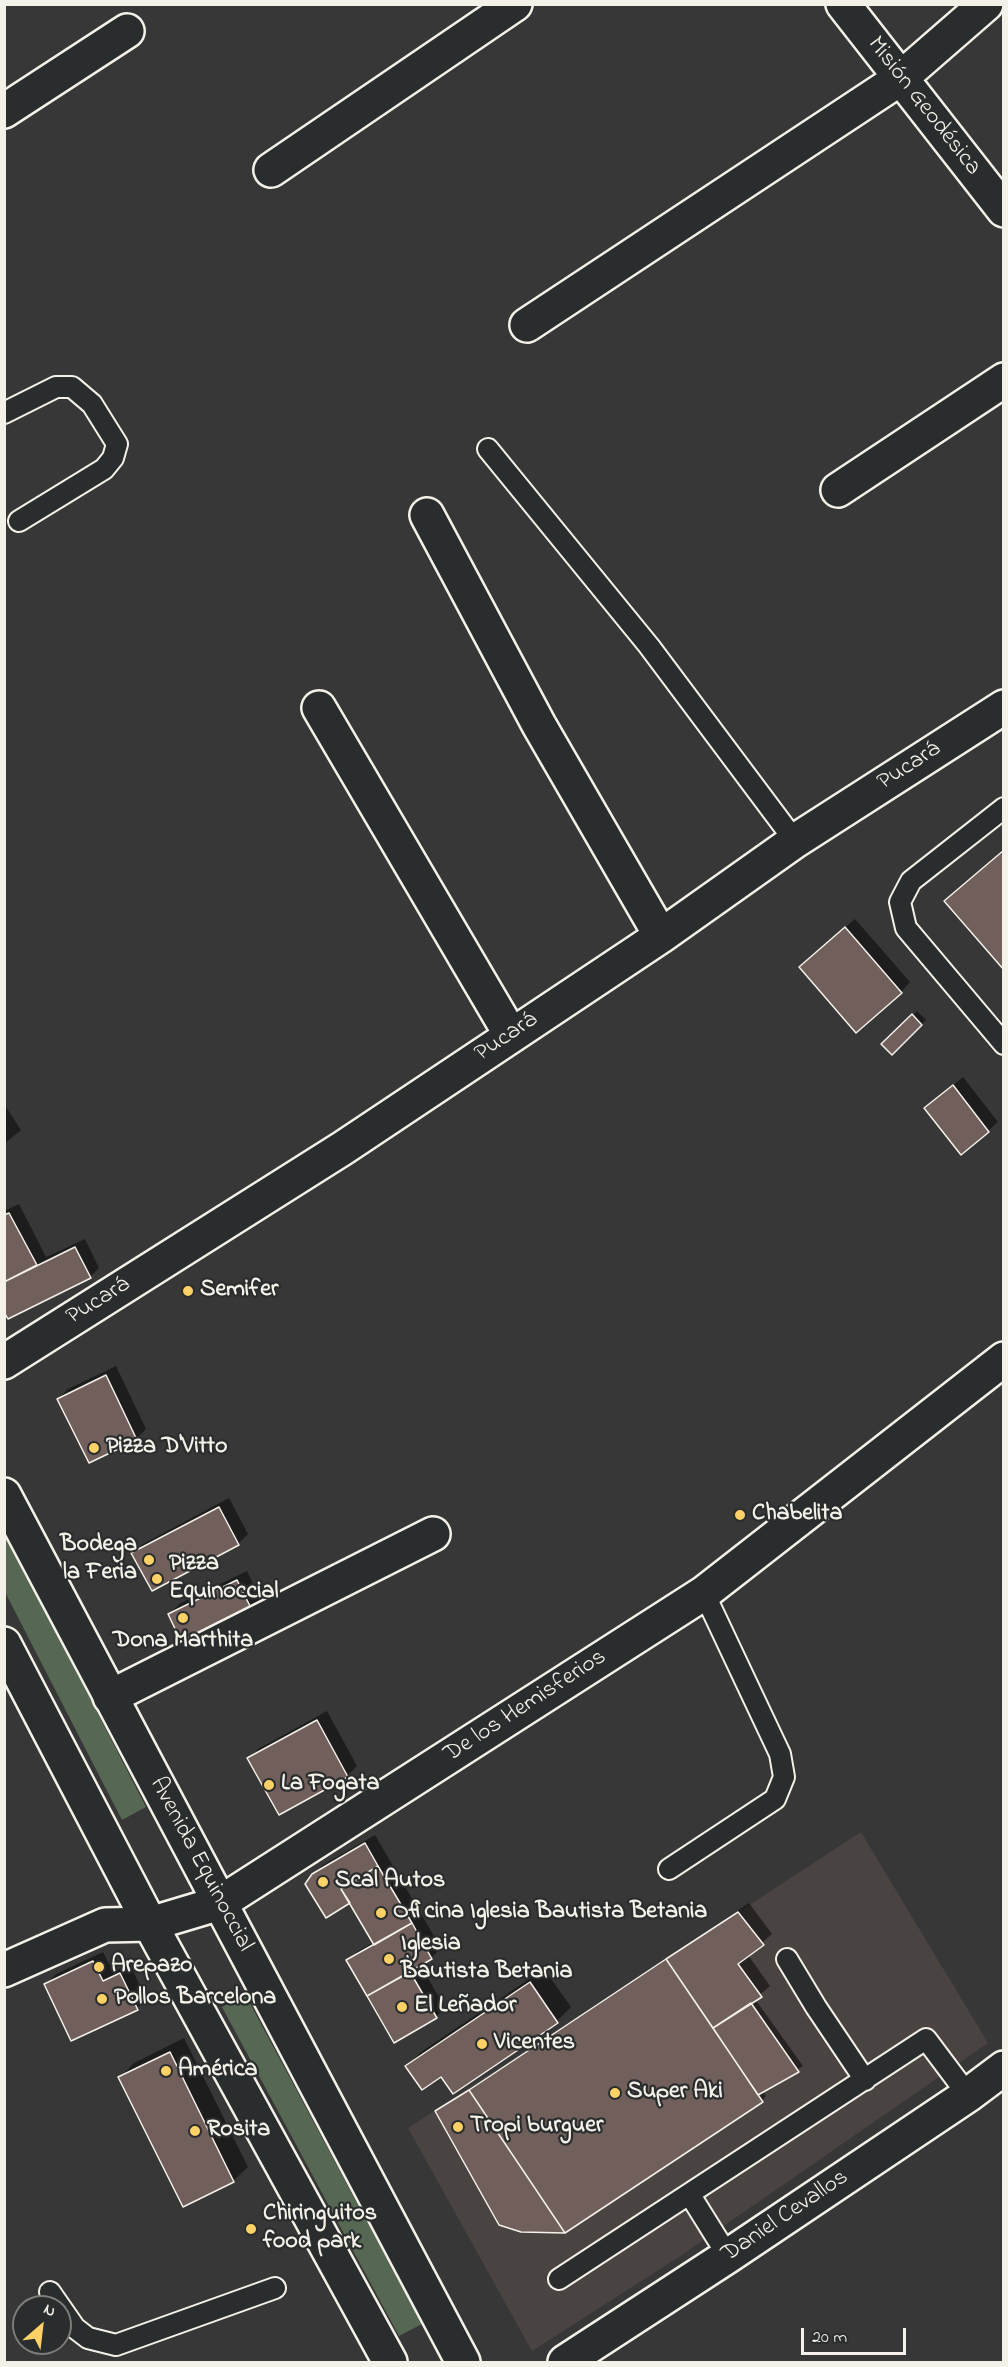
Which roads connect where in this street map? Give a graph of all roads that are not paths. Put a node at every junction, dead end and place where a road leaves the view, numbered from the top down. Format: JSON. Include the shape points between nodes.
{"nodes":[{"id":1,"x":515,"y":4,"type":"edge"},
{"id":2,"x":843,"y":4,"type":"edge"},
{"id":3,"x":986,"y":4,"type":"edge"},
{"id":4,"x":127,"y":31,"type":"dead end"},
{"id":5,"x":901,"y":78,"type":"junction"},
{"id":6,"x":4,"y":111,"type":"edge"},
{"id":7,"x":271,"y":171,"type":"dead end"},
{"id":8,"x":1004,"y":210,"type":"edge"},
{"id":9,"x":527,"y":325,"type":"dead end"},
{"id":10,"x":1004,"y":380,"type":"edge"},
{"id":11,"x":4,"y":413,"type":"edge"},
{"id":12,"x":488,"y":448,"type":"dead end"},
{"id":13,"x":838,"y":490,"type":"dead end"},
{"id":14,"x":427,"y":515,"type":"dead end"},
{"id":15,"x":20,"y":521,"type":"dead end"},
{"id":16,"x":1004,"y":707,"type":"edge"},
{"id":17,"x":319,"y":708,"type":"dead end"},
{"id":18,"x":1004,"y":808,"type":"edge"},
{"id":19,"x":795,"y":841,"type":"junction"},
{"id":20,"x":661,"y":936,"type":"junction"},
{"id":21,"x":511,"y":1035,"type":"junction"},
{"id":22,"x":1004,"y":1044,"type":"edge"},
{"id":23,"x":1004,"y":1359,"type":"edge"},
{"id":24,"x":4,"y":1362,"type":"edge"},
{"id":25,"x":4,"y":1495,"type":"edge"},
{"id":26,"x":434,"y":1534,"type":"dead end"},
{"id":27,"x":705,"y":1593,"type":"junction"},
{"id":28,"x":4,"y":1644,"type":"edge"},
{"id":29,"x":111,"y":1697,"type":"junction"},
{"id":30,"x":669,"y":1869,"type":"dead end"},
{"id":31,"x":220,"y":1903,"type":"junction"},
{"id":32,"x":150,"y":1924,"type":"junction"},
{"id":33,"x":787,"y":1959,"type":"dead end"},
{"id":34,"x":4,"y":1970,"type":"edge"},
{"id":35,"x":1004,"y":2068,"type":"edge"},
{"id":36,"x":865,"y":2080,"type":"junction"},
{"id":37,"x":969,"y":2095,"type":"junction"},
{"id":38,"x":690,"y":2195,"type":"junction"},
{"id":39,"x":728,"y":2256,"type":"junction"},
{"id":40,"x":559,"y":2278,"type":"dead end"},
{"id":41,"x":275,"y":2288,"type":"dead end"},
{"id":42,"x":50,"y":2292,"type":"dead end"},
{"id":43,"x":390,"y":2362,"type":"edge"},
{"id":44,"x":463,"y":2362,"type":"edge"},
{"id":45,"x":565,"y":2362,"type":"edge"}],
"edges":[{"from":1,"to":7,"type":"street"},
{"from":2,"to":5,"type":"street","name":"Misión Geodésica"},
{"from":3,"to":5,"type":"street"},
{"from":4,"to":6,"type":"street"},
{"from":5,"to":8,"type":"street","name":"Misión Geodésica"},
{"from":5,"to":9,"type":"street"},
{"from":10,"to":13,"type":"street"},
{"from":11,"to":15,"type":"lane","via":[[56,387],[72,387],[92,404],[117,444],[104,469]]},
{"from":12,"to":19,"type":"lane","via":[[649,646]]},
{"from":14,"to":20,"type":"street","via":[[539,725]]},
{"from":16,"to":19,"type":"street","name":"Pucará"},
{"from":17,"to":21,"type":"street"},
{"from":18,"to":22,"type":"lane","via":[[911,881],[900,902],[906,928]]},
{"from":19,"to":20,"type":"street","name":"Pucará"},
{"from":20,"to":21,"type":"street","name":"Pucará"},
{"from":21,"to":24,"type":"street","name":"Pucará","via":[[343,1148]]},
{"from":23,"to":27,"type":"street","name":"De los Hemisferios"},
{"from":25,"to":29,"type":"street","name":"Avenida Equinoccial"},
{"from":26,"to":29,"type":"street"},
{"from":27,"to":30,"type":"lane","via":[[780,1754],[784,1777],[776,1798]]},
{"from":27,"to":31,"type":"street","name":"De los Hemisferios"},
{"from":28,"to":32,"type":"street"},
{"from":29,"to":31,"type":"street","name":"Avenida Equinoccial"},
{"from":31,"to":32,"type":"street","name":"De los Hemisferios"},
{"from":31,"to":44,"type":"street","name":"Avenida Equinoccial"},
{"from":32,"to":34,"type":"street","name":"De los Hemisferios","via":[[105,1925]]},
{"from":32,"to":43,"type":"street"},
{"from":33,"to":36,"type":"lane"},
{"from":35,"to":37,"type":"street","name":"Daniel Cevallos"},
{"from":36,"to":37,"type":"lane","via":[[927,2039]]},
{"from":36,"to":38,"type":"lane"},
{"from":37,"to":39,"type":"street","name":"Daniel Cevallos"},
{"from":38,"to":39,"type":"lane"},
{"from":38,"to":40,"type":"lane"},
{"from":39,"to":45,"type":"street","name":"Daniel Cevallos"},
{"from":41,"to":42,"type":"lane","via":[[116,2345],[88,2338],[75,2328]]}]}
